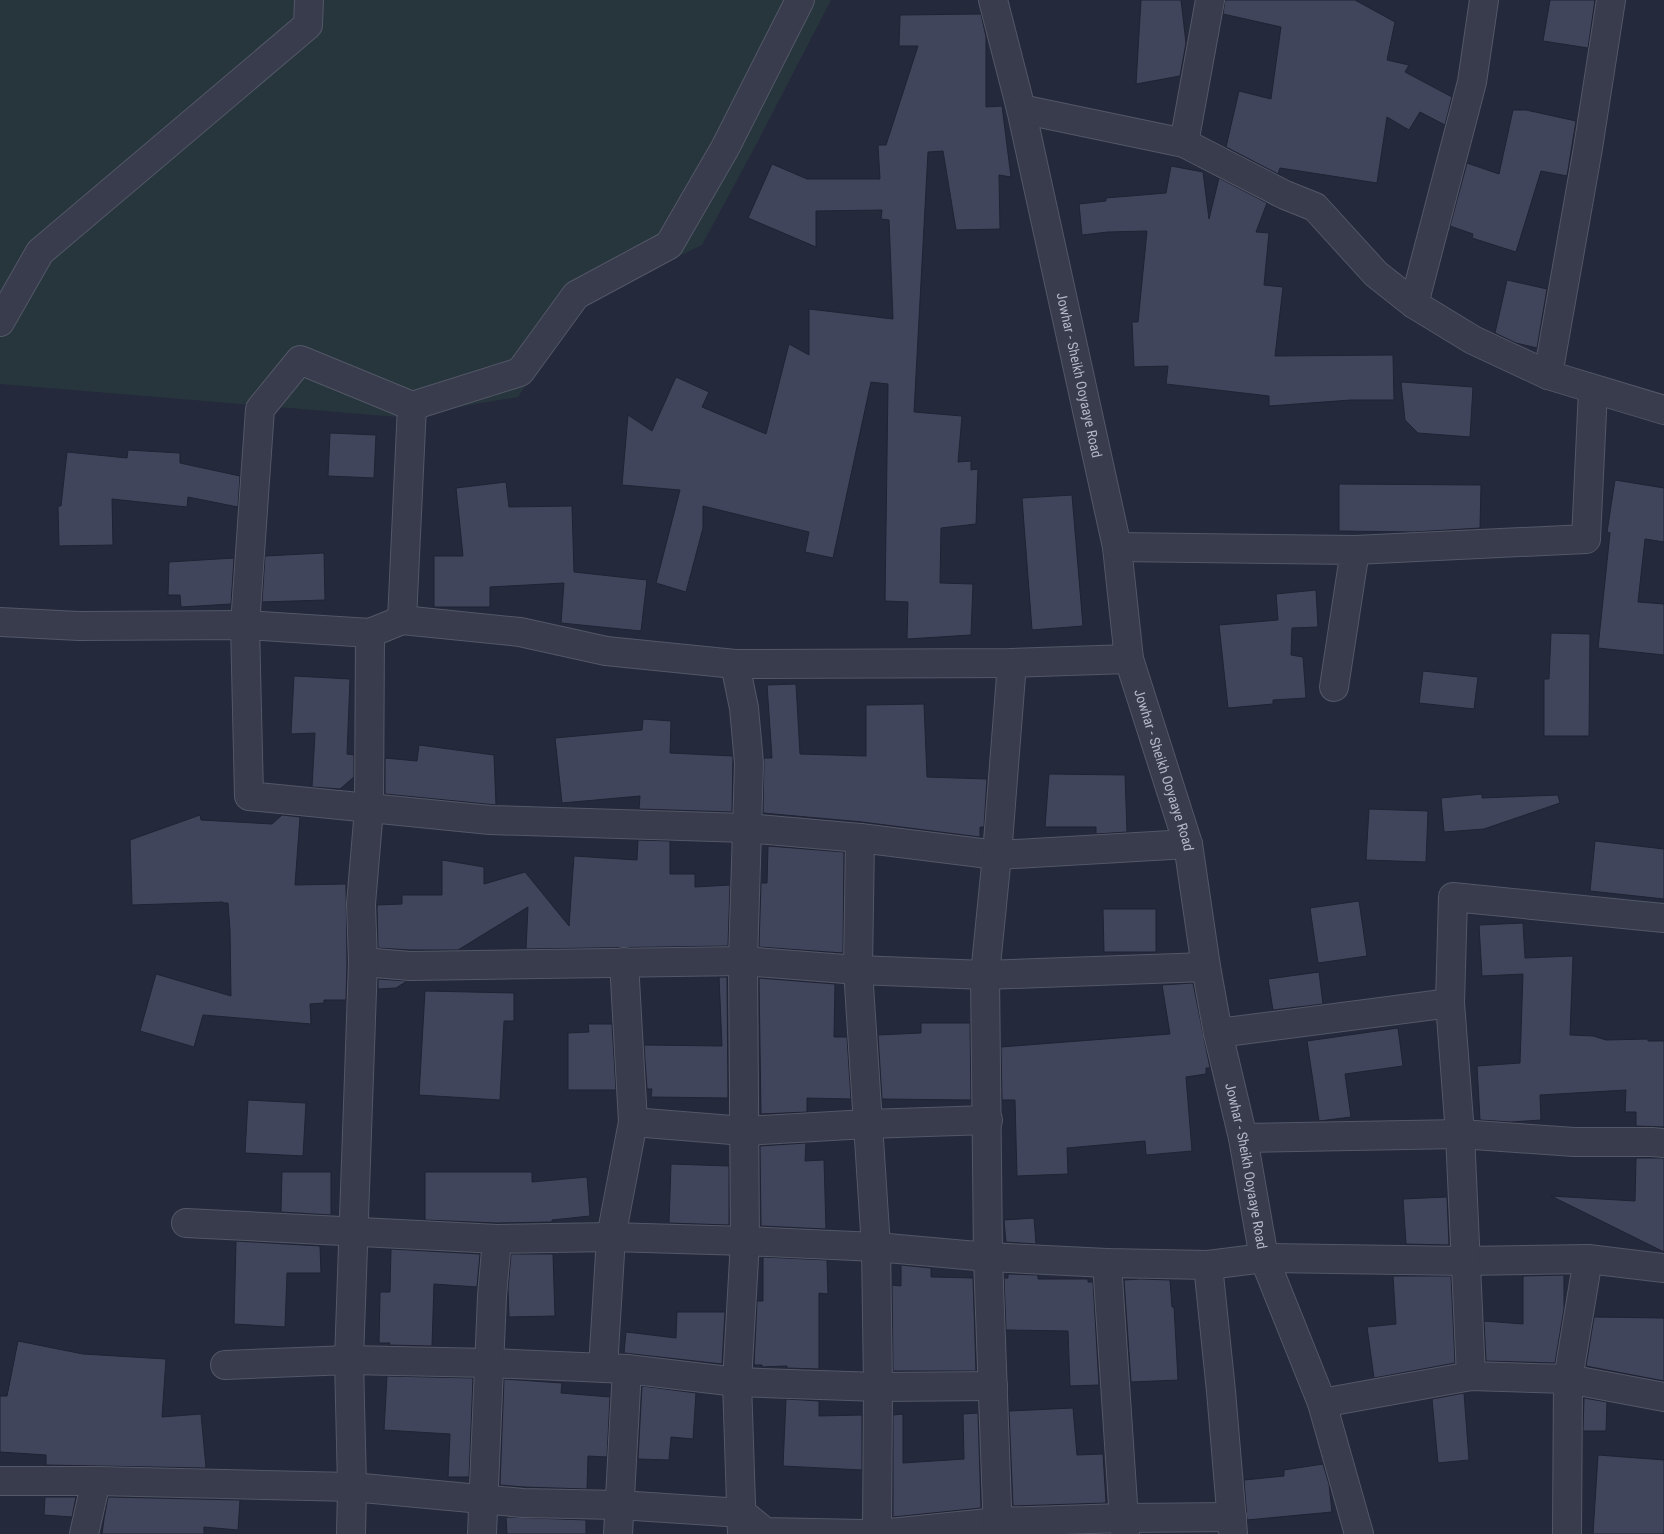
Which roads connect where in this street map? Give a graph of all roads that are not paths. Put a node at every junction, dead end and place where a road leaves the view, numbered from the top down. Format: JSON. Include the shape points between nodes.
{"nodes":[{"id":1,"x":309,"y":0,"type":"edge"},
{"id":2,"x":800,"y":0,"type":"edge"},
{"id":3,"x":993,"y":0,"type":"edge"},
{"id":4,"x":1210,"y":0,"type":"edge"},
{"id":5,"x":1484,"y":0,"type":"edge"},
{"id":6,"x":1611,"y":0,"type":"edge"},
{"id":7,"x":1020,"y":109,"type":"junction"},
{"id":8,"x":1184,"y":143,"type":"junction"},
{"id":9,"x":1414,"y":304,"type":"junction"},
{"id":10,"x":0,"y":322,"type":"edge"},
{"id":11,"x":1548,"y":375,"type":"junction"},
{"id":12,"x":1594,"y":390,"type":"junction"},
{"id":13,"x":412,"y":406,"type":"junction"},
{"id":14,"x":1664,"y":410,"type":"edge"},
{"id":15,"x":1117,"y":546,"type":"junction"},
{"id":16,"x":1354,"y":550,"type":"junction"},
{"id":17,"x":402,"y":620,"type":"junction"},
{"id":18,"x":0,"y":622,"type":"edge"},
{"id":19,"x":244,"y":625,"type":"junction"},
{"id":20,"x":370,"y":633,"type":"junction"},
{"id":21,"x":1129,"y":659,"type":"junction"},
{"id":22,"x":1012,"y":663,"type":"junction"},
{"id":23,"x":735,"y":664,"type":"junction"},
{"id":24,"x":1334,"y":686,"type":"dead end"},
{"id":25,"x":369,"y":809,"type":"junction"},
{"id":26,"x":746,"y":828,"type":"junction"},
{"id":27,"x":860,"y":838,"type":"junction"},
{"id":28,"x":1188,"y":844,"type":"junction"},
{"id":29,"x":997,"y":855,"type":"junction"},
{"id":30,"x":1664,"y":918,"type":"edge"},
{"id":31,"x":743,"y":961,"type":"junction"},
{"id":32,"x":363,"y":962,"type":"junction"},
{"id":33,"x":624,"y":962,"type":"junction"},
{"id":34,"x":1206,"y":967,"type":"junction"},
{"id":35,"x":858,"y":970,"type":"junction"},
{"id":36,"x":985,"y":974,"type":"junction"},
{"id":37,"x":1450,"y":1003,"type":"junction"},
{"id":38,"x":1218,"y":1033,"type":"junction"},
{"id":39,"x":988,"y":1120,"type":"junction"},
{"id":40,"x":633,"y":1122,"type":"junction"},
{"id":41,"x":867,"y":1124,"type":"junction"},
{"id":42,"x":744,"y":1131,"type":"junction"},
{"id":43,"x":1460,"y":1134,"type":"junction"},
{"id":44,"x":1243,"y":1138,"type":"junction"},
{"id":45,"x":1664,"y":1143,"type":"edge"},
{"id":46,"x":186,"y":1223,"type":"dead end"},
{"id":47,"x":354,"y":1231,"type":"junction"},
{"id":48,"x":611,"y":1237,"type":"junction"},
{"id":49,"x":497,"y":1239,"type":"junction"},
{"id":50,"x":745,"y":1241,"type":"junction"},
{"id":51,"x":876,"y":1246,"type":"junction"},
{"id":52,"x":988,"y":1257,"type":"junction"},
{"id":53,"x":1264,"y":1258,"type":"junction"},
{"id":54,"x":1588,"y":1259,"type":"junction"},
{"id":55,"x":1465,"y":1261,"type":"junction"},
{"id":56,"x":1107,"y":1263,"type":"junction"},
{"id":57,"x":1208,"y":1265,"type":"junction"},
{"id":58,"x":1664,"y":1268,"type":"edge"},
{"id":59,"x":349,"y":1360,"type":"junction"},
{"id":60,"x":490,"y":1363,"type":"junction"},
{"id":61,"x":226,"y":1365,"type":"dead end"},
{"id":62,"x":615,"y":1369,"type":"junction"},
{"id":63,"x":1471,"y":1376,"type":"junction"},
{"id":64,"x":1568,"y":1378,"type":"junction"},
{"id":65,"x":737,"y":1382,"type":"junction"},
{"id":66,"x":993,"y":1386,"type":"junction"},
{"id":67,"x":878,"y":1387,"type":"junction"},
{"id":68,"x":1664,"y":1397,"type":"edge"},
{"id":69,"x":1322,"y":1403,"type":"junction"},
{"id":70,"x":0,"y":1481,"type":"edge"},
{"id":71,"x":96,"y":1481,"type":"junction"},
{"id":72,"x":352,"y":1487,"type":"junction"},
{"id":73,"x":483,"y":1499,"type":"junction"},
{"id":74,"x":619,"y":1505,"type":"junction"},
{"id":75,"x":742,"y":1523,"type":"edge"},
{"id":76,"x":1232,"y":1525,"type":"edge"},
{"id":77,"x":1124,"y":1526,"type":"edge"},
{"id":78,"x":998,"y":1528,"type":"edge"},
{"id":79,"x":84,"y":1534,"type":"edge"},
{"id":80,"x":351,"y":1534,"type":"edge"},
{"id":81,"x":482,"y":1534,"type":"edge"},
{"id":82,"x":618,"y":1534,"type":"edge"},
{"id":83,"x":863,"y":1534,"type":"edge"},
{"id":84,"x":879,"y":1534,"type":"edge"},
{"id":85,"x":1359,"y":1534,"type":"edge"},
{"id":86,"x":1567,"y":1534,"type":"edge"}],
"edges":[{"from":1,"to":10,"type":"street","via":[[308,25],[40,252]]},
{"from":2,"to":13,"type":"street","via":[[725,148],[669,245],[576,295],[520,372]]},
{"from":3,"to":7,"type":"street","name":"Jowhar - Sheikh Ooyaaye Road"},
{"from":4,"to":8,"type":"street"},
{"from":5,"to":9,"type":"street","via":[[1472,82]]},
{"from":6,"to":11,"type":"street"},
{"from":7,"to":8,"type":"street"},
{"from":7,"to":15,"type":"street","name":"Jowhar - Sheikh Ooyaaye Road"},
{"from":8,"to":9,"type":"street","via":[[1315,207],[1376,274]]},
{"from":9,"to":11,"type":"street","via":[[1473,340]]},
{"from":11,"to":12,"type":"street"},
{"from":12,"to":14,"type":"street"},
{"from":12,"to":16,"type":"street","via":[[1586,539]]},
{"from":13,"to":17,"type":"street"},
{"from":13,"to":19,"type":"street","via":[[300,360],[260,409]]},
{"from":15,"to":16,"type":"street"},
{"from":15,"to":21,"type":"street","name":"Jowhar - Sheikh Ooyaaye Road"},
{"from":16,"to":24,"type":"street"},
{"from":17,"to":20,"type":"street"},
{"from":17,"to":23,"type":"street","via":[[520,632],[606,651]]},
{"from":18,"to":19,"type":"street","via":[[79,626]]},
{"from":19,"to":20,"type":"street"},
{"from":19,"to":25,"type":"street","via":[[249,796]]},
{"from":20,"to":25,"type":"street"},
{"from":21,"to":22,"type":"street"},
{"from":21,"to":28,"type":"street","name":"Jowhar - Sheikh Ooyaaye Road"},
{"from":22,"to":23,"type":"street"},
{"from":22,"to":29,"type":"street"},
{"from":23,"to":26,"type":"street","via":[[744,708],[749,763]]},
{"from":25,"to":26,"type":"street","via":[[490,820]]},
{"from":25,"to":32,"type":"street","via":[[361,904]]},
{"from":26,"to":27,"type":"street"},
{"from":26,"to":31,"type":"street"},
{"from":27,"to":29,"type":"street"},
{"from":27,"to":35,"type":"street"},
{"from":28,"to":29,"type":"street"},
{"from":28,"to":34,"type":"street","name":"Jowhar - Sheikh Ooyaaye Road"},
{"from":29,"to":36,"type":"street"},
{"from":30,"to":37,"type":"street","via":[[1452,896]]},
{"from":31,"to":33,"type":"street"},
{"from":31,"to":35,"type":"street"},
{"from":31,"to":42,"type":"street"},
{"from":32,"to":33,"type":"street","via":[[410,966]]},
{"from":32,"to":47,"type":"street"},
{"from":33,"to":40,"type":"street"},
{"from":34,"to":36,"type":"street"},
{"from":34,"to":38,"type":"street","name":"Jowhar - Sheikh Ooyaaye Road"},
{"from":35,"to":36,"type":"street"},
{"from":35,"to":41,"type":"street"},
{"from":36,"to":39,"type":"street"},
{"from":37,"to":38,"type":"street"},
{"from":37,"to":43,"type":"street"},
{"from":38,"to":44,"type":"street","name":"Jowhar - Sheikh Ooyaaye Road"},
{"from":39,"to":41,"type":"street"},
{"from":39,"to":52,"type":"street"},
{"from":40,"to":42,"type":"street"},
{"from":40,"to":48,"type":"street"},
{"from":41,"to":42,"type":"street"},
{"from":41,"to":51,"type":"street"},
{"from":42,"to":50,"type":"street"},
{"from":43,"to":44,"type":"street"},
{"from":43,"to":45,"type":"street","via":[[1574,1142]]},
{"from":43,"to":55,"type":"street"},
{"from":44,"to":53,"type":"street","name":"Jowhar - Sheikh Ooyaaye Road"},
{"from":46,"to":47,"type":"street"},
{"from":47,"to":49,"type":"street"},
{"from":47,"to":59,"type":"street"},
{"from":48,"to":49,"type":"street"},
{"from":48,"to":50,"type":"street"},
{"from":48,"to":62,"type":"street"},
{"from":49,"to":60,"type":"street"},
{"from":50,"to":51,"type":"street"},
{"from":50,"to":65,"type":"street"},
{"from":51,"to":52,"type":"street"},
{"from":51,"to":67,"type":"street"},
{"from":52,"to":56,"type":"street"},
{"from":52,"to":66,"type":"street"},
{"from":53,"to":55,"type":"street"},
{"from":53,"to":57,"type":"street"},
{"from":53,"to":69,"type":"street","name":"Jowhar - Sheikh Ooyaaye Road"},
{"from":54,"to":55,"type":"street"},
{"from":54,"to":58,"type":"street"},
{"from":54,"to":64,"type":"street"},
{"from":55,"to":63,"type":"street"},
{"from":56,"to":57,"type":"street"},
{"from":56,"to":77,"type":"street"},
{"from":57,"to":76,"type":"street"},
{"from":59,"to":60,"type":"street"},
{"from":59,"to":61,"type":"street"},
{"from":59,"to":72,"type":"street"},
{"from":60,"to":62,"type":"street"},
{"from":60,"to":73,"type":"street"},
{"from":62,"to":65,"type":"street"},
{"from":62,"to":74,"type":"street"},
{"from":63,"to":64,"type":"street"},
{"from":63,"to":69,"type":"street"},
{"from":64,"to":68,"type":"street"},
{"from":64,"to":86,"type":"street"},
{"from":65,"to":67,"type":"street"},
{"from":65,"to":75,"type":"street"},
{"from":66,"to":67,"type":"street"},
{"from":66,"to":78,"type":"street"},
{"from":67,"to":84,"type":"street"},
{"from":69,"to":85,"type":"street","name":"Jowhar - Sheikh Ooyaaye Road"},
{"from":70,"to":71,"type":"street"},
{"from":71,"to":72,"type":"street"},
{"from":71,"to":79,"type":"street"},
{"from":72,"to":73,"type":"street"},
{"from":72,"to":80,"type":"street"},
{"from":73,"to":74,"type":"street"},
{"from":73,"to":81,"type":"street"},
{"from":74,"to":75,"type":"street"},
{"from":74,"to":82,"type":"street"},
{"from":75,"to":83,"type":"street","via":[[765,1532]]},
{"from":76,"to":77,"type":"street"},
{"from":77,"to":78,"type":"street"},
{"from":78,"to":84,"type":"street"}]}
